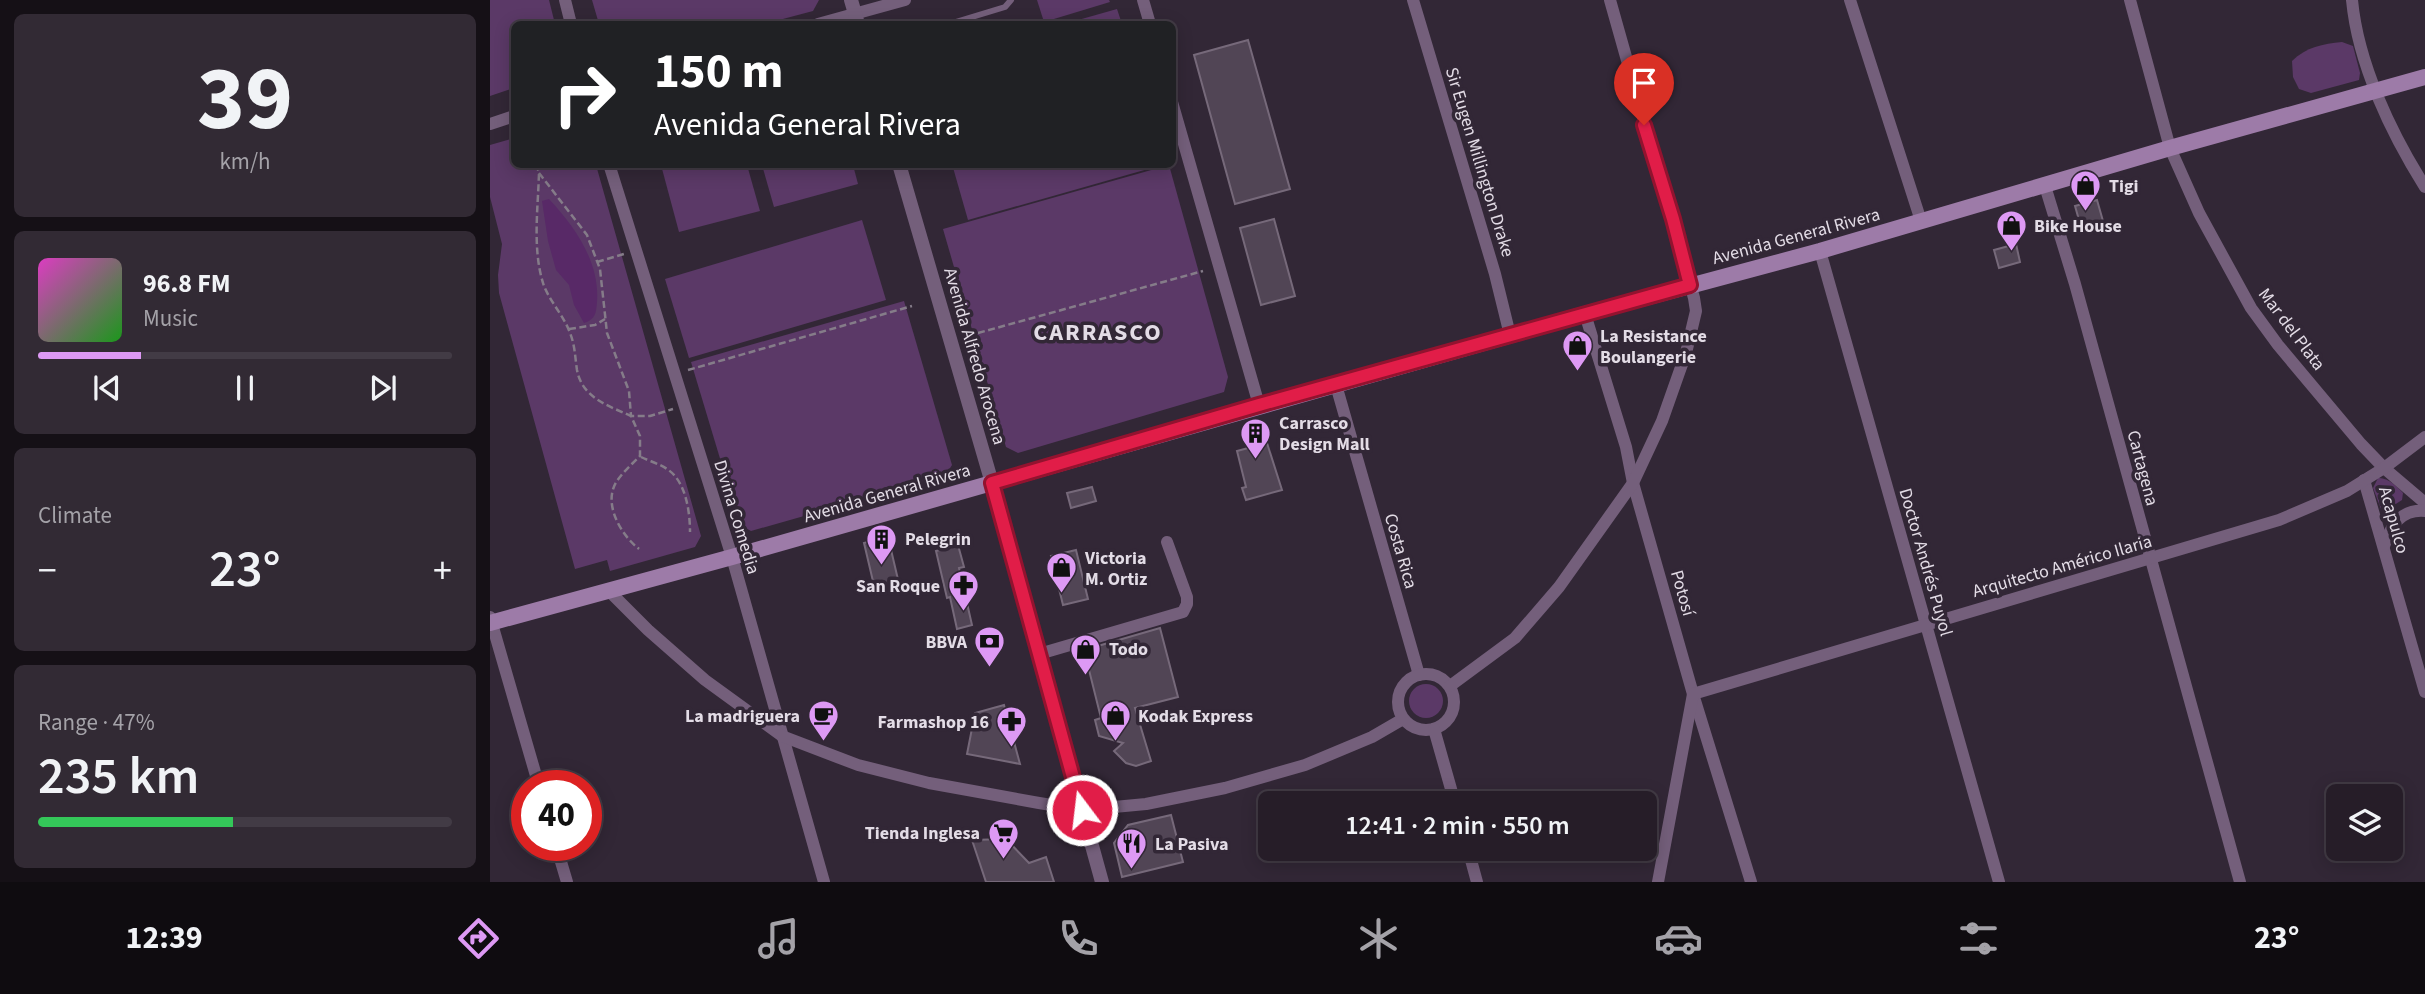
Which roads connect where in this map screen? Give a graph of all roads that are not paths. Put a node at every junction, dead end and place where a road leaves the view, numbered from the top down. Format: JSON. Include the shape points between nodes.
{"nodes":[{"id":1,"x":565,"y":0,"type":"edge"},
{"id":2,"x":905,"y":0,"type":"edge"},
{"id":3,"x":1011,"y":0,"type":"edge"},
{"id":4,"x":1143,"y":0,"type":"edge"},
{"id":5,"x":1413,"y":0,"type":"edge"},
{"id":6,"x":1610,"y":0,"type":"edge"},
{"id":7,"x":1850,"y":0,"type":"edge"},
{"id":8,"x":2130,"y":0,"type":"edge"},
{"id":9,"x":2352,"y":0,"type":"edge"},
{"id":10,"x":855,"y":13,"type":"edge"},
{"id":11,"x":570,"y":21,"type":"edge"},
{"id":12,"x":828,"y":21,"type":"edge"},
{"id":13,"x":959,"y":21,"type":"edge"},
{"id":14,"x":1149,"y":21,"type":"edge"},
{"id":15,"x":2425,"y":77,"type":"edge"},
{"id":16,"x":2377,"y":91,"type":"junction"},
{"id":17,"x":1176,"y":116,"type":"edge"},
{"id":18,"x":511,"y":117,"type":"edge"},
{"id":19,"x":490,"y":124,"type":"edge"},
{"id":20,"x":2170,"y":148,"type":"junction"},
{"id":21,"x":610,"y":168,"type":"edge"},
{"id":22,"x":900,"y":168,"type":"edge"},
{"id":23,"x":2045,"y":186,"type":"junction"},
{"id":24,"x":2425,"y":187,"type":"edge"},
{"id":25,"x":1921,"y":221,"type":"junction"},
{"id":26,"x":1821,"y":251,"type":"junction"},
{"id":27,"x":1690,"y":285,"type":"junction"},
{"id":28,"x":1585,"y":314,"type":"junction"},
{"id":29,"x":1510,"y":335,"type":"junction"},
{"id":30,"x":1336,"y":384,"type":"junction"},
{"id":31,"x":1259,"y":405,"type":"junction"},
{"id":32,"x":2425,"y":437,"type":"edge"},
{"id":33,"x":2384,"y":468,"type":"junction"},
{"id":34,"x":2364,"y":480,"type":"junction"},
{"id":35,"x":1633,"y":482,"type":"junction"},
{"id":36,"x":992,"y":483,"type":"junction"},
{"id":37,"x":2425,"y":503,"type":"edge"},
{"id":38,"x":2425,"y":510,"type":"edge"},
{"id":39,"x":1167,"y":542,"type":"dead end"},
{"id":40,"x":2384,"y":546,"type":"junction"},
{"id":41,"x":732,"y":557,"type":"junction"},
{"id":42,"x":2150,"y":559,"type":"junction"},
{"id":43,"x":609,"y":591,"type":"junction"},
{"id":44,"x":491,"y":621,"type":"edge"},
{"id":45,"x":1926,"y":625,"type":"junction"},
{"id":46,"x":1039,"y":654,"type":"junction"},
{"id":47,"x":1419,"y":675,"type":"junction"},
{"id":48,"x":1450,"y":686,"type":"junction"},
{"id":49,"x":2425,"y":692,"type":"edge"},
{"id":50,"x":1693,"y":694,"type":"junction"},
{"id":51,"x":1403,"y":719,"type":"junction"},
{"id":52,"x":1434,"y":729,"type":"junction"},
{"id":53,"x":782,"y":736,"type":"junction"},
{"id":54,"x":534,"y":770,"type":"edge"},
{"id":55,"x":1452,"y":791,"type":"edge"},
{"id":56,"x":1082,"y":810,"type":"junction"},
{"id":57,"x":561,"y":861,"type":"edge"},
{"id":58,"x":1471,"y":861,"type":"edge"},
{"id":59,"x":567,"y":882,"type":"edge"},
{"id":60,"x":824,"y":882,"type":"edge"},
{"id":61,"x":1102,"y":882,"type":"edge"},
{"id":62,"x":1477,"y":882,"type":"edge"},
{"id":63,"x":1658,"y":882,"type":"edge"},
{"id":64,"x":1751,"y":882,"type":"edge"},
{"id":65,"x":1999,"y":882,"type":"edge"},
{"id":66,"x":2240,"y":882,"type":"edge"}],
"edges":[{"from":1,"to":11,"type":"street"},
{"from":2,"to":10,"type":"street"},
{"from":3,"to":13,"type":"lane","via":[[1006,7]]},
{"from":4,"to":14,"type":"street"},
{"from":5,"to":29,"type":"street","name":"Sir Eugen Millington Drake"},
{"from":6,"to":27,"type":"street"},
{"from":7,"to":25,"type":"street"},
{"from":8,"to":20,"type":"street","name":"Mar del Plata"},
{"from":9,"to":16,"type":"street","via":[[2359,44]]},
{"from":10,"to":12,"type":"street"},
{"from":15,"to":16,"type":"main road","name":"Avenida General Rivera"},
{"from":16,"to":20,"type":"main road","name":"Avenida General Rivera"},
{"from":16,"to":24,"type":"street"},
{"from":17,"to":31,"type":"street"},
{"from":18,"to":19,"type":"street"},
{"from":20,"to":23,"type":"main road","name":"Avenida General Rivera"},
{"from":20,"to":33,"type":"street","name":"Mar del Plata","via":[[2199,213],[2252,308],[2286,355]]},
{"from":21,"to":41,"type":"street","name":"Divina Comedia"},
{"from":22,"to":36,"type":"street","name":"Avenida Alfredo Arocena"},
{"from":23,"to":25,"type":"main road","name":"Avenida General Rivera"},
{"from":23,"to":42,"type":"street","name":"Cartagena"},
{"from":25,"to":26,"type":"main road","name":"Avenida General Rivera"},
{"from":26,"to":27,"type":"main road","name":"Avenida General Rivera"},
{"from":26,"to":45,"type":"street","name":"Doctor Andrés Puyol"},
{"from":27,"to":28,"type":"main road","name":"Avenida General Rivera"},
{"from":27,"to":35,"type":"street","via":[[1696,312],[1692,336]]},
{"from":28,"to":29,"type":"main road","name":"Avenida General Rivera"},
{"from":28,"to":35,"type":"street","name":"Potosí"},
{"from":29,"to":30,"type":"main road","name":"Avenida General Rivera"},
{"from":30,"to":31,"type":"main road","name":"Avenida General Rivera"},
{"from":30,"to":47,"type":"street","name":"Costa Rica"},
{"from":31,"to":36,"type":"main road","name":"Avenida General Rivera"},
{"from":32,"to":33,"type":"street","name":"Arquitecto Américo Ilaria"},
{"from":33,"to":34,"type":"street","name":"Arquitecto Américo Ilaria"},
{"from":33,"to":37,"type":"street","name":"Mar del Plata"},
{"from":34,"to":40,"type":"street","name":"Acapulco"},
{"from":34,"to":42,"type":"street","name":"Arquitecto Américo Ilaria","via":[[2280,520]]},
{"from":35,"to":48,"type":"street","via":[[1559,587],[1515,638]]},
{"from":35,"to":50,"type":"street","name":"Potosí"},
{"from":36,"to":41,"type":"main road","name":"Avenida General Rivera"},
{"from":36,"to":46,"type":"street","name":"Avenida Alfredo Arocena"},
{"from":38,"to":40,"type":"street","via":[[2413,510],[2398,519]]},
{"from":39,"to":46,"type":"street","via":[[1187,597],[1182,612]]},
{"from":40,"to":49,"type":"street","name":"Acapulco"},
{"from":41,"to":43,"type":"main road","name":"Avenida General Rivera"},
{"from":41,"to":53,"type":"street","name":"Divina Comedia"},
{"from":42,"to":45,"type":"street","name":"Arquitecto Américo Ilaria"},
{"from":42,"to":66,"type":"street","name":"Cartagena"},
{"from":43,"to":44,"type":"main road","name":"Avenida General Rivera"},
{"from":43,"to":53,"type":"street","via":[[705,680]]},
{"from":44,"to":54,"type":"street"},
{"from":45,"to":50,"type":"street","name":"Arquitecto Américo Ilaria"},
{"from":45,"to":65,"type":"street","name":"Doctor Andrés Puyol"},
{"from":46,"to":56,"type":"street","name":"Avenida Alfredo Arocena"},
{"from":47,"to":48,"type":"street","via":[[1436,675]]},
{"from":47,"to":51,"type":"street","via":[[1405,683],[1398,696]]},
{"from":48,"to":52,"type":"street","via":[[1455,698],[1453,712],[1446,723]]},
{"from":50,"to":63,"type":"street"},
{"from":50,"to":64,"type":"street","name":"Potosí"},
{"from":51,"to":52,"type":"street","via":[[1420,730]]},
{"from":51,"to":56,"type":"street","via":[[1305,765],[1225,789]]},
{"from":52,"to":55,"type":"street"},
{"from":53,"to":56,"type":"street","via":[[858,765],[929,783]]},
{"from":53,"to":60,"type":"street","name":"Divina Comedia"},
{"from":56,"to":61,"type":"street","name":"Avenida Alfredo Arocena"},
{"from":57,"to":59,"type":"street"},
{"from":58,"to":62,"type":"street"}]}
